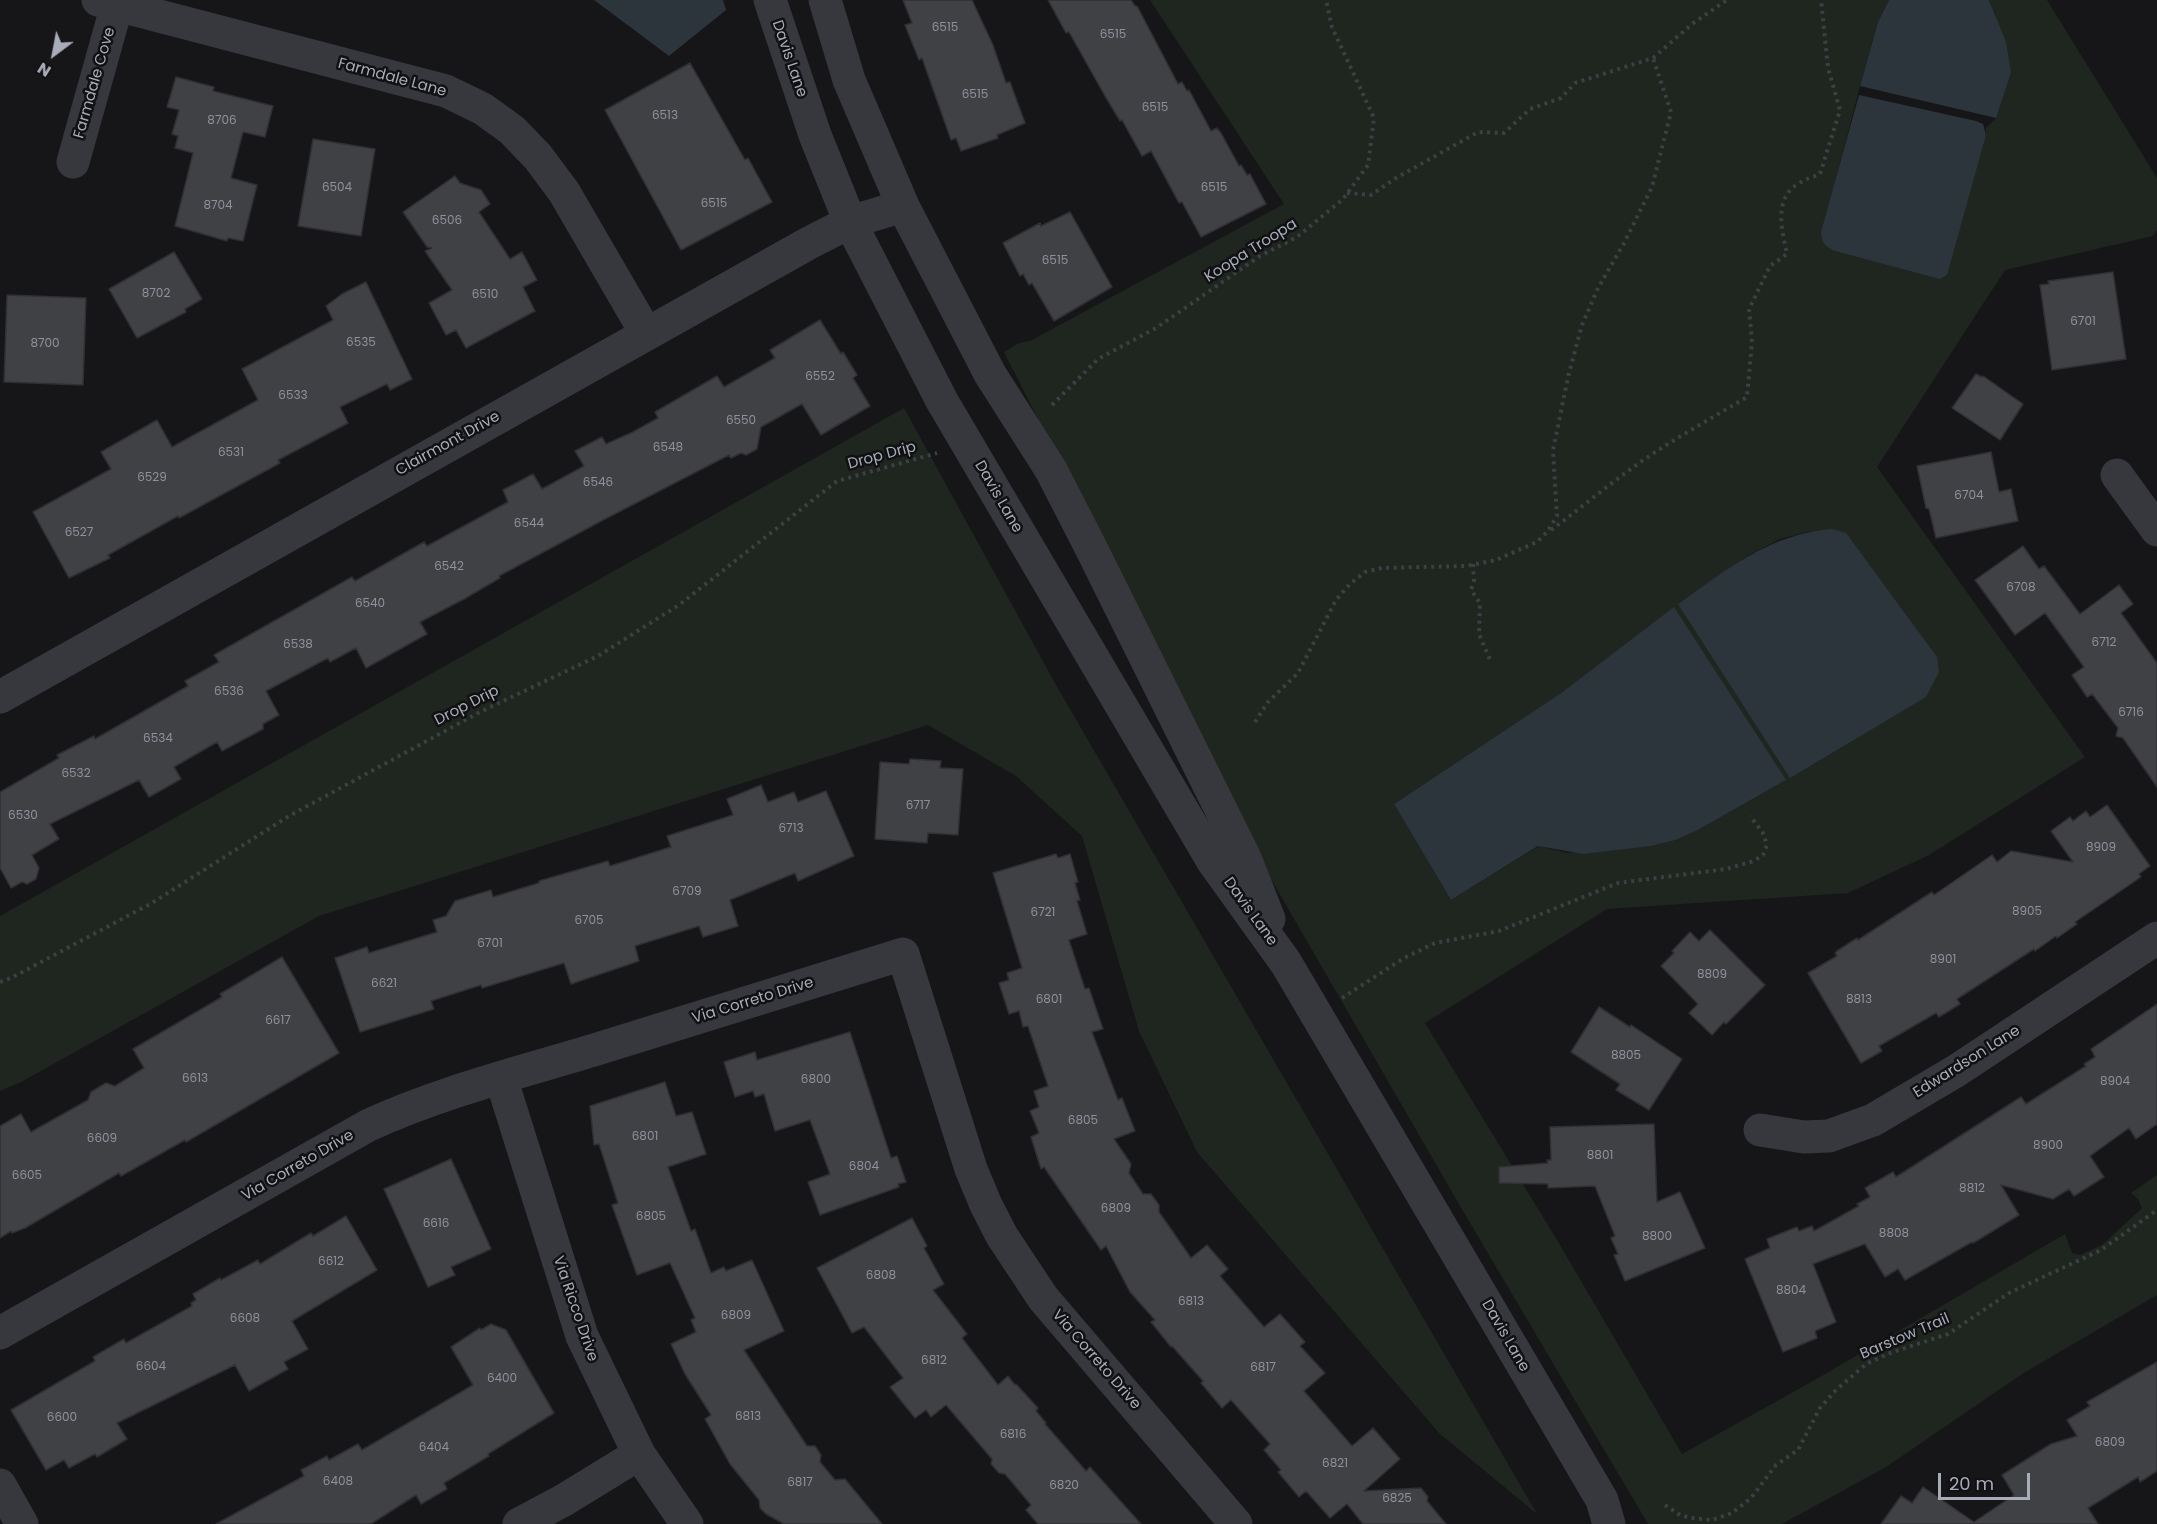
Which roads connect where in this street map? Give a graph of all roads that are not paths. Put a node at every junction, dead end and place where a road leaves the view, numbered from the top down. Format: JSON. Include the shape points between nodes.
{"nodes":[{"id":1,"x":770,"y":0,"type":"edge"},
{"id":2,"x":825,"y":0,"type":"edge"},
{"id":3,"x":107,"y":2,"type":"edge"},
{"id":4,"x":73,"y":162,"type":"dead end"},
{"id":5,"x":903,"y":206,"type":"junction"},
{"id":6,"x":850,"y":222,"type":"junction"},
{"id":7,"x":646,"y":333,"type":"junction"},
{"id":8,"x":2117,"y":475,"type":"dead end"},
{"id":9,"x":2157,"y":530,"type":"edge"},
{"id":10,"x":0,"y":697,"type":"edge"},
{"id":11,"x":2157,"y":938,"type":"edge"},
{"id":12,"x":1286,"y":963,"type":"junction"},
{"id":13,"x":501,"y":1078,"type":"junction"},
{"id":14,"x":1760,"y":1130,"type":"dead end"},
{"id":15,"x":0,"y":1333,"type":"edge"},
{"id":16,"x":639,"y":1454,"type":"junction"},
{"id":17,"x":0,"y":1485,"type":"edge"},
{"id":18,"x":22,"y":1524,"type":"edge"},
{"id":19,"x":519,"y":1524,"type":"edge"},
{"id":20,"x":687,"y":1524,"type":"edge"},
{"id":21,"x":1236,"y":1524,"type":"edge"},
{"id":22,"x":1609,"y":1524,"type":"edge"}],
"edges":[{"from":1,"to":6,"type":"street","name":"Davis Lane","via":[[815,135]]},
{"from":2,"to":5,"type":"street","name":"Davis Lane","via":[[849,80]]},
{"from":3,"to":4,"type":"street","name":"Farmdale Cove"},
{"from":3,"to":7,"type":"street","name":"Farmdale Lane","via":[[446,91],[483,109],[512,130],[564,192]]},
{"from":5,"to":6,"type":"street","name":"Clairmont Drive"},
{"from":5,"to":12,"type":"street","name":"Davis Lane","via":[[990,374],[1050,470],[1090,546],[1245,858]]},
{"from":6,"to":7,"type":"street","name":"Clairmont Drive"},
{"from":6,"to":12,"type":"street","name":"Davis Lane","via":[[942,401],[1212,860]]},
{"from":7,"to":10,"type":"street","name":"Clairmont Drive"},
{"from":8,"to":9,"type":"street"},
{"from":11,"to":14,"type":"street","name":"Edwardson Lane","via":[[1956,1071],[1873,1120],[1829,1136],[1804,1137]]},
{"from":12,"to":22,"type":"street","name":"Davis Lane","via":[[1602,1500]]},
{"from":13,"to":15,"type":"street","name":"Via Correto Drive","via":[[439,1096],[369,1125]]},
{"from":13,"to":16,"type":"street","name":"Via Ricco Drive","via":[[582,1336]]},
{"from":13,"to":21,"type":"street","name":"Via Correto Drive","via":[[903,954],[971,1169],[1002,1236],[1043,1298]]},
{"from":16,"to":19,"type":"street"},
{"from":16,"to":20,"type":"street","name":"Via Ricco Drive"},
{"from":17,"to":18,"type":"street"}]}
